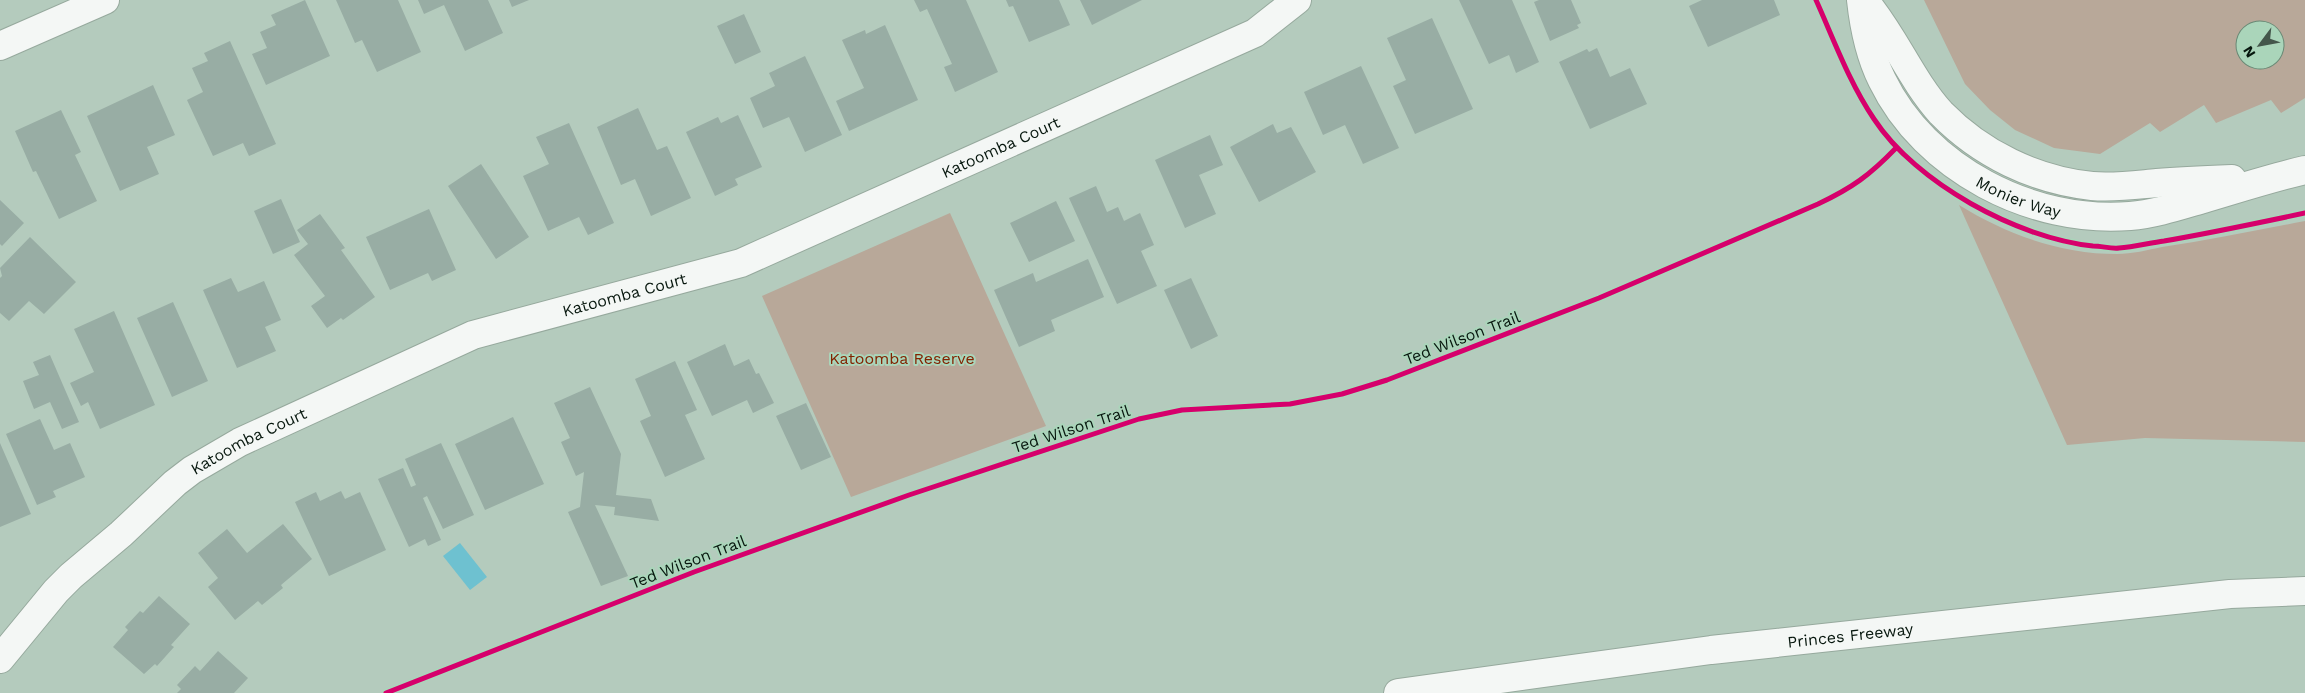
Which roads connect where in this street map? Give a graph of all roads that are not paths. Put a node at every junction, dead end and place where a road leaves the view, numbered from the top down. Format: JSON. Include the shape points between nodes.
{"nodes":[{"id":1,"x":105,"y":0,"type":"edge"},
{"id":2,"x":1298,"y":0,"type":"edge"},
{"id":3,"x":1862,"y":0,"type":"edge"},
{"id":4,"x":0,"y":46,"type":"edge"},
{"id":5,"x":2305,"y":170,"type":"edge"},
{"id":6,"x":2305,"y":591,"type":"edge"},
{"id":7,"x":0,"y":659,"type":"edge"},
{"id":8,"x":1398,"y":693,"type":"edge"}],
"edges":[{"from":1,"to":4,"type":"main road"},
{"from":2,"to":7,"type":"main road","name":"Katoomba Court","via":[[1255,33],[741,263],[473,335],[240,442],[175,483],[71,576]]},
{"from":3,"to":5,"type":"main road","name":"Monier Way","via":[[1884,24],[1920,86],[1941,113],[1980,145],[2017,166],[2049,178],[2093,186],[2276,177]]},
{"from":6,"to":8,"type":"main road","name":"Princes Freeway","via":[[2230,594],[1721,648]]}]}
